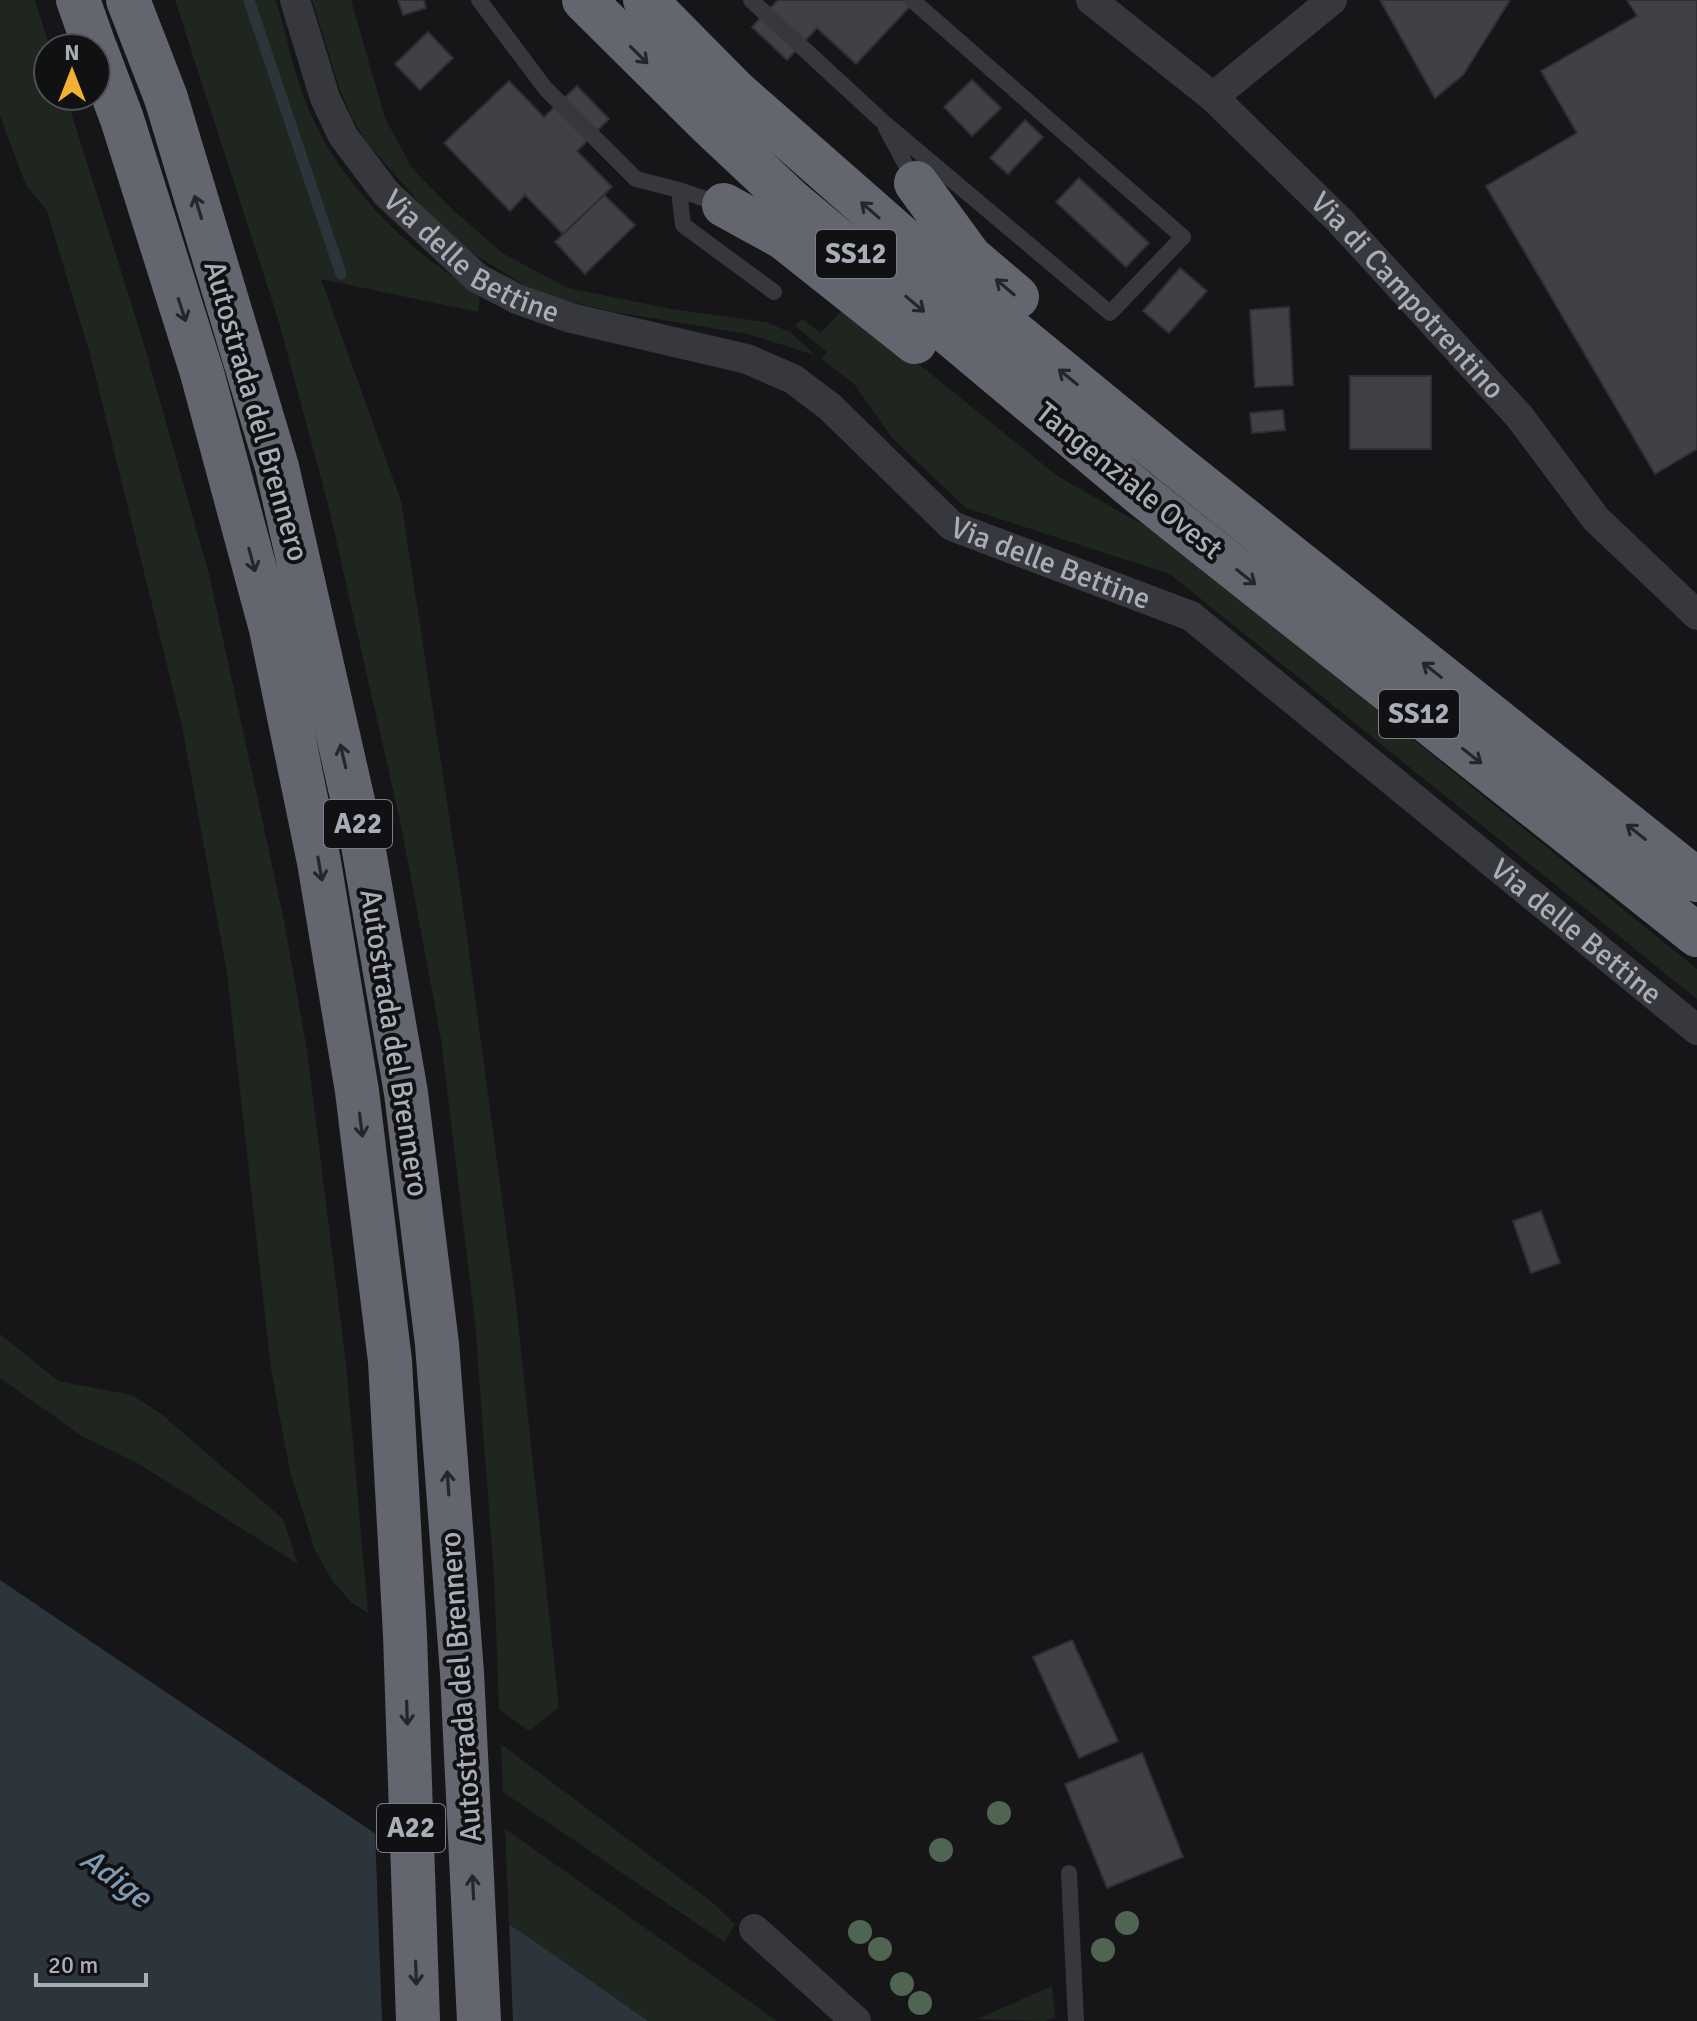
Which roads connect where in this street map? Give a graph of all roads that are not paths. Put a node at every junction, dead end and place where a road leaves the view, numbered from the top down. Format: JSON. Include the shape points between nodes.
{"nodes":[{"id":1,"x":78,"y":0,"type":"edge"},
{"id":2,"x":128,"y":0,"type":"edge"},
{"id":3,"x":295,"y":0,"type":"edge"},
{"id":4,"x":479,"y":0,"type":"edge"},
{"id":5,"x":584,"y":0,"type":"edge"},
{"id":6,"x":645,"y":0,"type":"edge"},
{"id":7,"x":751,"y":0,"type":"edge"},
{"id":8,"x":912,"y":0,"type":"edge"},
{"id":9,"x":1091,"y":0,"type":"edge"},
{"id":10,"x":1332,"y":0,"type":"edge"},
{"id":11,"x":90,"y":32,"type":"edge"},
{"id":12,"x":112,"y":92,"type":"edge"},
{"id":13,"x":1213,"y":97,"type":"junction"},
{"id":14,"x":881,"y":120,"type":"junction"},
{"id":15,"x":916,"y":183,"type":"joint"},
{"id":16,"x":679,"y":190,"type":"junction"},
{"id":17,"x":724,"y":205,"type":"joint"},
{"id":18,"x":774,"y":292,"type":"dead end"},
{"id":19,"x":1172,"y":462,"type":"junction"},
{"id":20,"x":1141,"y":494,"type":"junction"},
{"id":21,"x":1697,"y":615,"type":"edge"},
{"id":22,"x":1697,"y":880,"type":"edge"},
{"id":23,"x":1697,"y":935,"type":"edge"},
{"id":24,"x":1697,"y":1030,"type":"edge"},
{"id":25,"x":1069,"y":1873,"type":"dead end"},
{"id":26,"x":754,"y":1929,"type":"dead end"},
{"id":27,"x":418,"y":2021,"type":"edge"},
{"id":28,"x":479,"y":2021,"type":"edge"},
{"id":29,"x":856,"y":2021,"type":"edge"},
{"id":30,"x":1076,"y":2021,"type":"edge"}],
"edges":[{"from":1,"to":11,"type":"highway","name":"Autostrada del Brennero","number":"A22"},
{"from":28,"to":2,"type":"highway","name":"Autostrada del Brennero","number":"A22","one_way":true,"via":[[462,1673],[437,1344],[406,1093],[363,845],[277,467],[166,98]]},
{"from":3,"to":24,"type":"street","name":"Via delle Bettine","via":[[325,98],[343,136],[386,193],[477,278],[571,318],[747,359],[793,379],[830,407],[952,526],[1191,616]]},
{"from":4,"to":16,"type":"lane","via":[[545,88],[636,179]]},
{"from":5,"to":20,"type":"highway","name":"Tangenziale Ovest","number":"SS12","one_way":true,"via":[[790,200]]},
{"from":19,"to":6,"type":"highway","name":"Tangenziale Ovest","number":"SS12","one_way":true,"via":[[938,270],[735,91]]},
{"from":7,"to":14,"type":"lane"},
{"from":8,"to":14,"type":"lane","via":[[1183,237],[1110,313]]},
{"from":9,"to":13,"type":"street","name":"Via di Campotrentino"},
{"from":10,"to":13,"type":"street"},
{"from":12,"to":27,"type":"highway","name":"Autostrada del Brennero","number":"A22","one_way":true,"via":[[202,373],[271,629],[319,862],[357,1091],[390,1361]]},
{"from":13,"to":21,"type":"street","name":"Via di Campotrentino","via":[[1340,221],[1519,416],[1596,519]]},
{"from":14,"to":15,"type":"lane"},
{"from":19,"to":15,"type":"highway","one_way":true,"via":[[1141,402],[970,257]]},
{"from":16,"to":17,"type":"lane"},
{"from":16,"to":18,"type":"lane","via":[[683,225]]},
{"from":17,"to":20,"type":"highway","via":[[784,238],[1062,460]]},
{"from":22,"to":19,"type":"highway","name":"Tangenziale Ovest","number":"SS12","one_way":true},
{"from":20,"to":23,"type":"highway","name":"Tangenziale Ovest","number":"SS12","one_way":true},
{"from":25,"to":30,"type":"lane"},
{"from":26,"to":29,"type":"street"}]}
